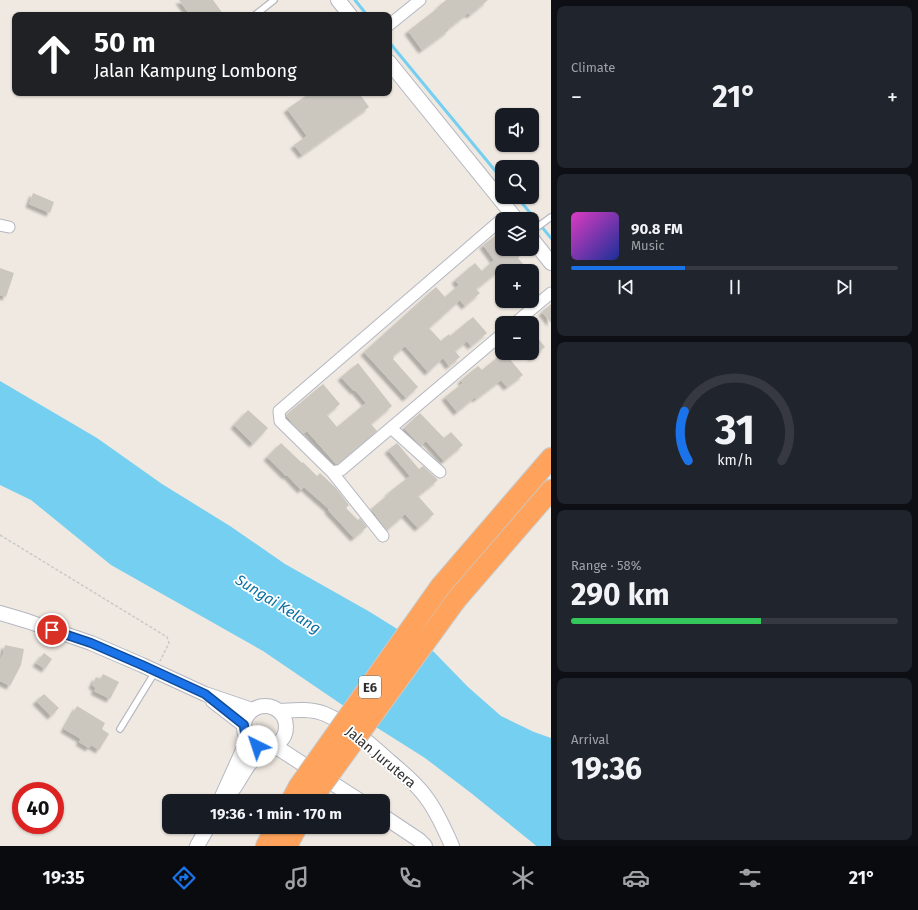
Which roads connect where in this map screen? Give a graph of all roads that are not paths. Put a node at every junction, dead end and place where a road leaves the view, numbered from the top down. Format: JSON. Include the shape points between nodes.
{"nodes":[{"id":1,"x":274,"y":0,"type":"edge"},
{"id":2,"x":338,"y":0,"type":"edge"},
{"id":3,"x":420,"y":0,"type":"edge"},
{"id":4,"x":259,"y":12,"type":"edge"},
{"id":5,"x":348,"y":12,"type":"edge"},
{"id":6,"x":392,"y":23,"type":"edge"},
{"id":7,"x":392,"y":66,"type":"edge"},
{"id":8,"x":504,"y":212,"type":"edge"},
{"id":9,"x":549,"y":219,"type":"edge"},
{"id":10,"x":495,"y":228,"type":"edge"},
{"id":11,"x":539,"y":228,"type":"edge"},
{"id":12,"x":539,"y":243,"type":"edge"},
{"id":13,"x":551,"y":263,"type":"edge"},
{"id":14,"x":551,"y":293,"type":"edge"},
{"id":15,"x":523,"y":316,"type":"edge"},
{"id":16,"x":495,"y":340,"type":"edge"},
{"id":17,"x":391,"y":428,"type":"junction"},
{"id":18,"x":551,"y":458,"type":"edge"},
{"id":19,"x":332,"y":472,"type":"junction"},
{"id":20,"x":440,"y":472,"type":"dead end"},
{"id":21,"x":551,"y":490,"type":"edge"},
{"id":22,"x":383,"y":536,"type":"dead end"},
{"id":23,"x":0,"y":613,"type":"edge"},
{"id":24,"x":155,"y":672,"type":"junction"},
{"id":25,"x":205,"y":694,"type":"junction"},
{"id":26,"x":252,"y":710,"type":"junction"},
{"id":27,"x":279,"y":711,"type":"junction"},
{"id":28,"x":244,"y":725,"type":"junction"},
{"id":29,"x":120,"y":729,"type":"dead end"},
{"id":30,"x":248,"y":739,"type":"junction"},
{"id":31,"x":268,"y":747,"type":"junction"},
{"id":32,"x":223,"y":794,"type":"edge"},
{"id":33,"x":230,"y":794,"type":"edge"},
{"id":34,"x":305,"y":794,"type":"edge"},
{"id":35,"x":306,"y":794,"type":"edge"},
{"id":36,"x":349,"y":794,"type":"edge"},
{"id":37,"x":390,"y":821,"type":"edge"},
{"id":38,"x":204,"y":834,"type":"edge"},
{"id":39,"x":272,"y":834,"type":"edge"},
{"id":40,"x":294,"y":834,"type":"edge"},
{"id":41,"x":197,"y":846,"type":"edge"},
{"id":42,"x":266,"y":846,"type":"edge"},
{"id":43,"x":287,"y":846,"type":"edge"},
{"id":44,"x":425,"y":846,"type":"edge"},
{"id":45,"x":452,"y":846,"type":"edge"}],
"edges":[{"from":1,"to":4,"type":"lane"},
{"from":2,"to":5,"type":"street"},
{"from":3,"to":6,"type":"street"},
{"from":7,"to":8,"type":"street"},
{"from":9,"to":11,"type":"lane"},
{"from":10,"to":19,"type":"street","via":[[279,412],[280,421]]},
{"from":12,"to":13,"type":"street"},
{"from":14,"to":15,"type":"street"},
{"from":16,"to":17,"type":"street"},
{"from":17,"to":19,"type":"street","via":[[340,470]]},
{"from":17,"to":20,"type":"street"},
{"from":18,"to":34,"type":"highway","number":"E6","bridge":true,"via":[[440,587]]},
{"from":19,"to":22,"type":"street"},
{"from":21,"to":35,"type":"highway","number":"E6","bridge":true,"via":[[456,600]]},
{"from":23,"to":24,"type":"street","via":[[91,643]]},
{"from":24,"to":25,"type":"street"},
{"from":24,"to":29,"type":"lane"},
{"from":25,"to":26,"type":"street"},
{"from":25,"to":28,"type":"street"},
{"from":26,"to":27,"type":"street","via":[[269,706]]},
{"from":26,"to":28,"type":"street"},
{"from":27,"to":31,"type":"street","via":[[286,724],[286,730],[279,742]]},
{"from":27,"to":45,"type":"street","name":"Jalan Jurutera","via":[[296,710],[324,714],[374,747],[428,799]]},
{"from":28,"to":30,"type":"street"},
{"from":30,"to":31,"type":"street","via":[[257,746]]},
{"from":30,"to":32,"type":"street"},
{"from":31,"to":33,"type":"street","via":[[247,767]]},
{"from":31,"to":36,"type":"street","via":[[281,750]]},
{"from":37,"to":44,"type":"street"},
{"from":38,"to":41,"type":"street"},
{"from":39,"to":42,"type":"highway"},
{"from":40,"to":43,"type":"highway"}]}
